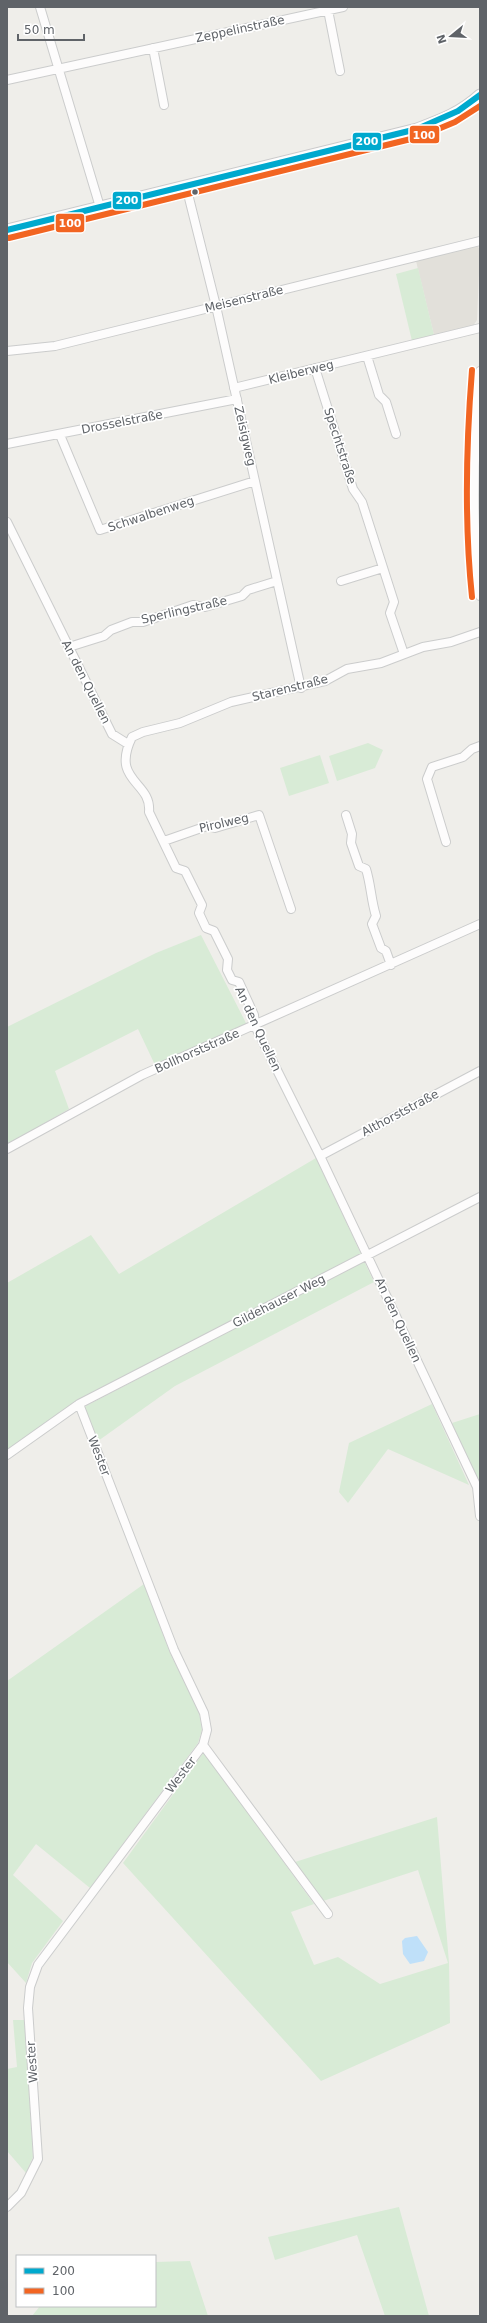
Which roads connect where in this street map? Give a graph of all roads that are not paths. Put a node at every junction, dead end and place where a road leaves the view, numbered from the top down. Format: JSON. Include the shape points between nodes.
{"nodes":[{"id":1,"x":40,"y":7,"type":"edge"},
{"id":2,"x":343,"y":7,"type":"edge"},
{"id":3,"x":328,"y":10,"type":"junction"},
{"id":4,"x":153,"y":48,"type":"junction"},
{"id":5,"x":58,"y":69,"type":"junction"},
{"id":6,"x":340,"y":71,"type":"dead end"},
{"id":7,"x":7,"y":80,"type":"edge"},
{"id":8,"x":480,"y":95,"type":"edge"},
{"id":9,"x":164,"y":105,"type":"dead end"},
{"id":10,"x":186,"y":186,"type":"junction"},
{"id":11,"x":100,"y":207,"type":"junction"},
{"id":12,"x":7,"y":230,"type":"edge"},
{"id":13,"x":480,"y":241,"type":"edge"},
{"id":14,"x":216,"y":306,"type":"junction"},
{"id":15,"x":480,"y":328,"type":"edge"},
{"id":16,"x":7,"y":352,"type":"edge"},
{"id":17,"x":367,"y":356,"type":"junction"},
{"id":18,"x":315,"y":368,"type":"junction"},
{"id":19,"x":480,"y":371,"type":"edge"},
{"id":20,"x":234,"y":388,"type":"junction"},
{"id":21,"x":237,"y":399,"type":"junction"},
{"id":22,"x":478,"y":428,"type":"edge"},
{"id":23,"x":396,"y":434,"type":"dead end"},
{"id":24,"x":60,"y":435,"type":"junction"},
{"id":25,"x":7,"y":444,"type":"edge"},
{"id":26,"x":255,"y":480,"type":"junction"},
{"id":27,"x":7,"y":522,"type":"edge"},
{"id":28,"x":383,"y":568,"type":"junction"},
{"id":29,"x":277,"y":581,"type":"junction"},
{"id":30,"x":341,"y":581,"type":"dead end"},
{"id":31,"x":480,"y":596,"type":"edge"},
{"id":32,"x":480,"y":632,"type":"edge"},
{"id":33,"x":68,"y":647,"type":"junction"},
{"id":34,"x":404,"y":654,"type":"junction"},
{"id":35,"x":301,"y":688,"type":"junction"},
{"id":36,"x":128,"y":744,"type":"junction"},
{"id":37,"x":480,"y":746,"type":"edge"},
{"id":38,"x":346,"y":815,"type":"dead end"},
{"id":39,"x":164,"y":841,"type":"junction"},
{"id":40,"x":446,"y":842,"type":"dead end"},
{"id":41,"x":291,"y":909,"type":"dead end"},
{"id":42,"x":480,"y":924,"type":"edge"},
{"id":43,"x":391,"y":965,"type":"junction"},
{"id":44,"x":255,"y":1026,"type":"junction"},
{"id":45,"x":480,"y":1071,"type":"edge"},
{"id":46,"x":7,"y":1149,"type":"edge"},
{"id":47,"x":320,"y":1156,"type":"junction"},
{"id":48,"x":480,"y":1197,"type":"edge"},
{"id":49,"x":367,"y":1256,"type":"junction"},
{"id":50,"x":79,"y":1404,"type":"junction"},
{"id":51,"x":7,"y":1455,"type":"edge"},
{"id":52,"x":480,"y":1516,"type":"edge"},
{"id":53,"x":203,"y":1745,"type":"junction"},
{"id":54,"x":328,"y":1914,"type":"dead end"},
{"id":55,"x":7,"y":2207,"type":"edge"}],
"edges":[{"from":1,"to":5,"type":"street"},
{"from":2,"to":3,"type":"street","name":"Zeppelinstraße"},
{"from":3,"to":4,"type":"street","name":"Zeppelinstraße"},
{"from":3,"to":6,"type":"street"},
{"from":4,"to":5,"type":"street","name":"Zeppelinstraße"},
{"from":4,"to":9,"type":"street"},
{"from":5,"to":7,"type":"street","name":"Zeppelinstraße"},
{"from":5,"to":11,"type":"street"},
{"from":8,"to":10,"type":"main road","via":[[470,105],[447,118],[417,129]]},
{"from":10,"to":11,"type":"main road"},
{"from":10,"to":14,"type":"street","name":"Zeisigweg"},
{"from":11,"to":12,"type":"main road"},
{"from":13,"to":14,"type":"street","name":"Meisenstraße"},
{"from":14,"to":16,"type":"street","name":"Meisenstraße","via":[[55,346]]},
{"from":14,"to":20,"type":"street","name":"Zeisigweg"},
{"from":15,"to":17,"type":"street","name":"Kleiberweg"},
{"from":17,"to":18,"type":"street","name":"Kleiberweg"},
{"from":17,"to":23,"type":"street","via":[[379,395],[386,402]]},
{"from":18,"to":20,"type":"street","name":"Kleiberweg"},
{"from":18,"to":28,"type":"street","name":"Spechtstraße","via":[[353,489],[362,502]]},
{"from":19,"to":22,"type":"street"},
{"from":20,"to":21,"type":"street","name":"Zeisigweg"},
{"from":21,"to":24,"type":"street","name":"Drosselstraße"},
{"from":21,"to":26,"type":"street","name":"Zeisigweg"},
{"from":22,"to":31,"type":"street","via":[[476,555]]},
{"from":24,"to":25,"type":"street","name":"Drosselstraße"},
{"from":24,"to":26,"type":"street","name":"Schwalbenweg","via":[[100,530]]},
{"from":26,"to":29,"type":"street","name":"Zeisigweg"},
{"from":27,"to":33,"type":"street","name":"An den Quellen"},
{"from":28,"to":30,"type":"street"},
{"from":28,"to":34,"type":"street","name":"Spechtstraße","via":[[394,602],[390,613]]},
{"from":29,"to":33,"type":"street","name":"Sperlingstraße","via":[[248,590],[242,596],[206,607],[193,606],[143,622],[132,622],[111,630],[104,636]]},
{"from":29,"to":35,"type":"street","name":"Zeisigweg"},
{"from":32,"to":34,"type":"street","name":"Starenstraße"},
{"from":33,"to":36,"type":"street","name":"An den Quellen","via":[[112,734]]},
{"from":34,"to":35,"type":"street","name":"Starenstraße","via":[[381,663],[347,669],[325,681]]},
{"from":35,"to":36,"type":"street","name":"Starenstraße","via":[[231,702],[180,723],[143,732],[132,737]]},
{"from":36,"to":39,"type":"street","name":"An den Quellen","via":[[125,758],[127,770],[133,782],[147,798],[148,812]]},
{"from":37,"to":40,"type":"street","via":[[463,757],[432,767],[427,779]]},
{"from":38,"to":43,"type":"street","via":[[352,834],[351,843],[359,866],[366,868],[372,889],[370,895],[376,916],[372,924]]},
{"from":39,"to":41,"type":"street","name":"Pirolweg","via":[[207,826],[215,828],[259,815]]},
{"from":39,"to":44,"type":"street","name":"An den Quellen","via":[[176,868],[185,871],[202,905],[199,912],[206,928],[214,931],[228,959],[226,970],[232,980],[239,982],[254,1015]]},
{"from":42,"to":43,"type":"street","name":"Bollhorststraße"},
{"from":43,"to":44,"type":"street","name":"Bollhorststraße"},
{"from":44,"to":46,"type":"street","name":"Bollhorststraße","via":[[142,1074]]},
{"from":44,"to":47,"type":"street","name":"An den Quellen"},
{"from":45,"to":47,"type":"street","name":"Althorststraße"},
{"from":47,"to":49,"type":"street","name":"An den Quellen"},
{"from":48,"to":49,"type":"street","name":"Gildehauser Weg"},
{"from":49,"to":50,"type":"street","name":"Gildehauser Weg"},
{"from":49,"to":52,"type":"street","name":"An den Quellen","via":[[477,1487]]},
{"from":50,"to":51,"type":"street"},
{"from":50,"to":53,"type":"street","name":"Wester","via":[[174,1650],[204,1713],[207,1730]]},
{"from":53,"to":54,"type":"street"},
{"from":53,"to":55,"type":"street","name":"Wester","via":[[38,1965],[30,1987],[28,2008],[38,2159],[21,2193]]}]}
